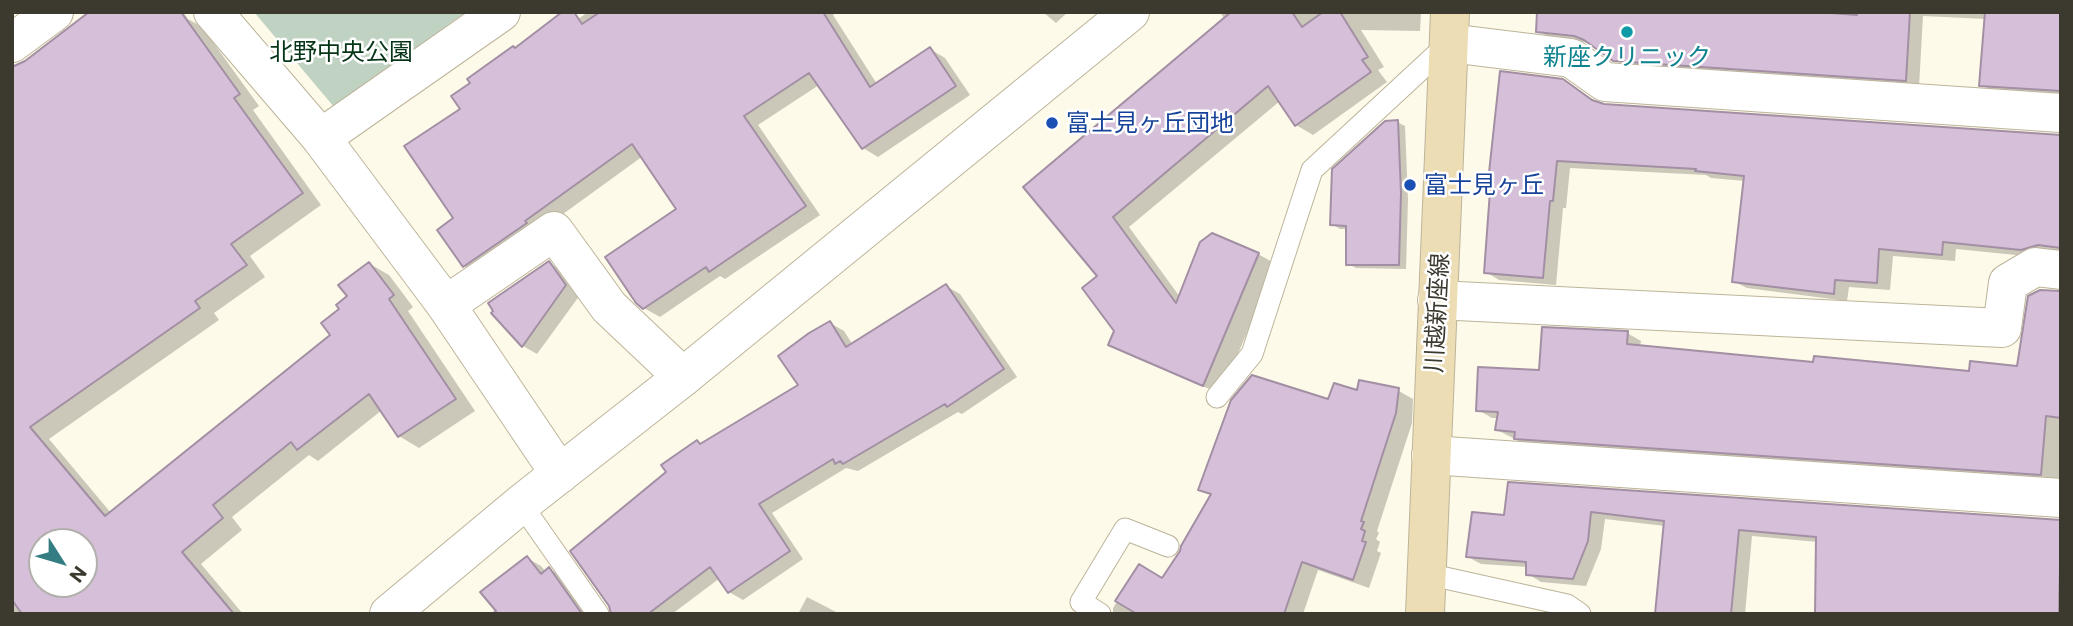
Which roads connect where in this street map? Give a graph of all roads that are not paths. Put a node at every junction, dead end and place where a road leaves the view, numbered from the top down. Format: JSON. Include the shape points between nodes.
{"nodes":[{"id":1,"x":54,"y":12,"type":"edge"},
{"id":2,"x":213,"y":12,"type":"edge"},
{"id":3,"x":501,"y":12,"type":"edge"},
{"id":4,"x":1130,"y":12,"type":"edge"},
{"id":5,"x":1449,"y":28,"type":"edge"},
{"id":6,"x":12,"y":43,"type":"edge"},
{"id":7,"x":2061,"y":113,"type":"edge"},
{"id":8,"x":321,"y":138,"type":"junction"},
{"id":9,"x":2061,"y":270,"type":"edge"},
{"id":10,"x":1437,"y":300,"type":"junction"},
{"id":11,"x":446,"y":305,"type":"junction"},
{"id":12,"x":683,"y":377,"type":"junction"},
{"id":13,"x":1217,"y":397,"type":"dead end"},
{"id":14,"x":1431,"y":455,"type":"junction"},
{"id":15,"x":560,"y":474,"type":"junction"},
{"id":16,"x":2061,"y":498,"type":"edge"},
{"id":17,"x":521,"y":504,"type":"junction"},
{"id":18,"x":1168,"y":546,"type":"dead end"},
{"id":19,"x":1427,"y":574,"type":"junction"},
{"id":20,"x":389,"y":614,"type":"edge"},
{"id":21,"x":598,"y":614,"type":"edge"},
{"id":22,"x":1100,"y":614,"type":"edge"},
{"id":23,"x":1425,"y":614,"type":"edge"},
{"id":24,"x":1580,"y":614,"type":"edge"}],
"edges":[{"from":1,"to":6,"type":"street"},
{"from":2,"to":8,"type":"street"},
{"from":3,"to":8,"type":"street"},
{"from":4,"to":12,"type":"street"},
{"from":5,"to":7,"type":"street","via":[[1571,58],[1605,82]]},
{"from":5,"to":10,"type":"main road","name":"川越新座線"},
{"from":5,"to":13,"type":"lane","via":[[1312,170],[1252,354]]},
{"from":8,"to":11,"type":"street"},
{"from":9,"to":10,"type":"street","via":[[2035,267],[2008,283],[2002,328]]},
{"from":10,"to":14,"type":"main road","name":"川越新座線"},
{"from":11,"to":12,"type":"street","via":[[554,231],[609,307]]},
{"from":11,"to":15,"type":"street"},
{"from":12,"to":15,"type":"street"},
{"from":14,"to":16,"type":"street"},
{"from":14,"to":19,"type":"main road","name":"川越新座線"},
{"from":15,"to":17,"type":"street"},
{"from":17,"to":20,"type":"street"},
{"from":17,"to":21,"type":"lane"},
{"from":18,"to":22,"type":"lane","via":[[1125,528],[1081,602]]},
{"from":19,"to":23,"type":"main road","name":"川越新座線"},
{"from":19,"to":24,"type":"lane","via":[[1567,605]]}]}
